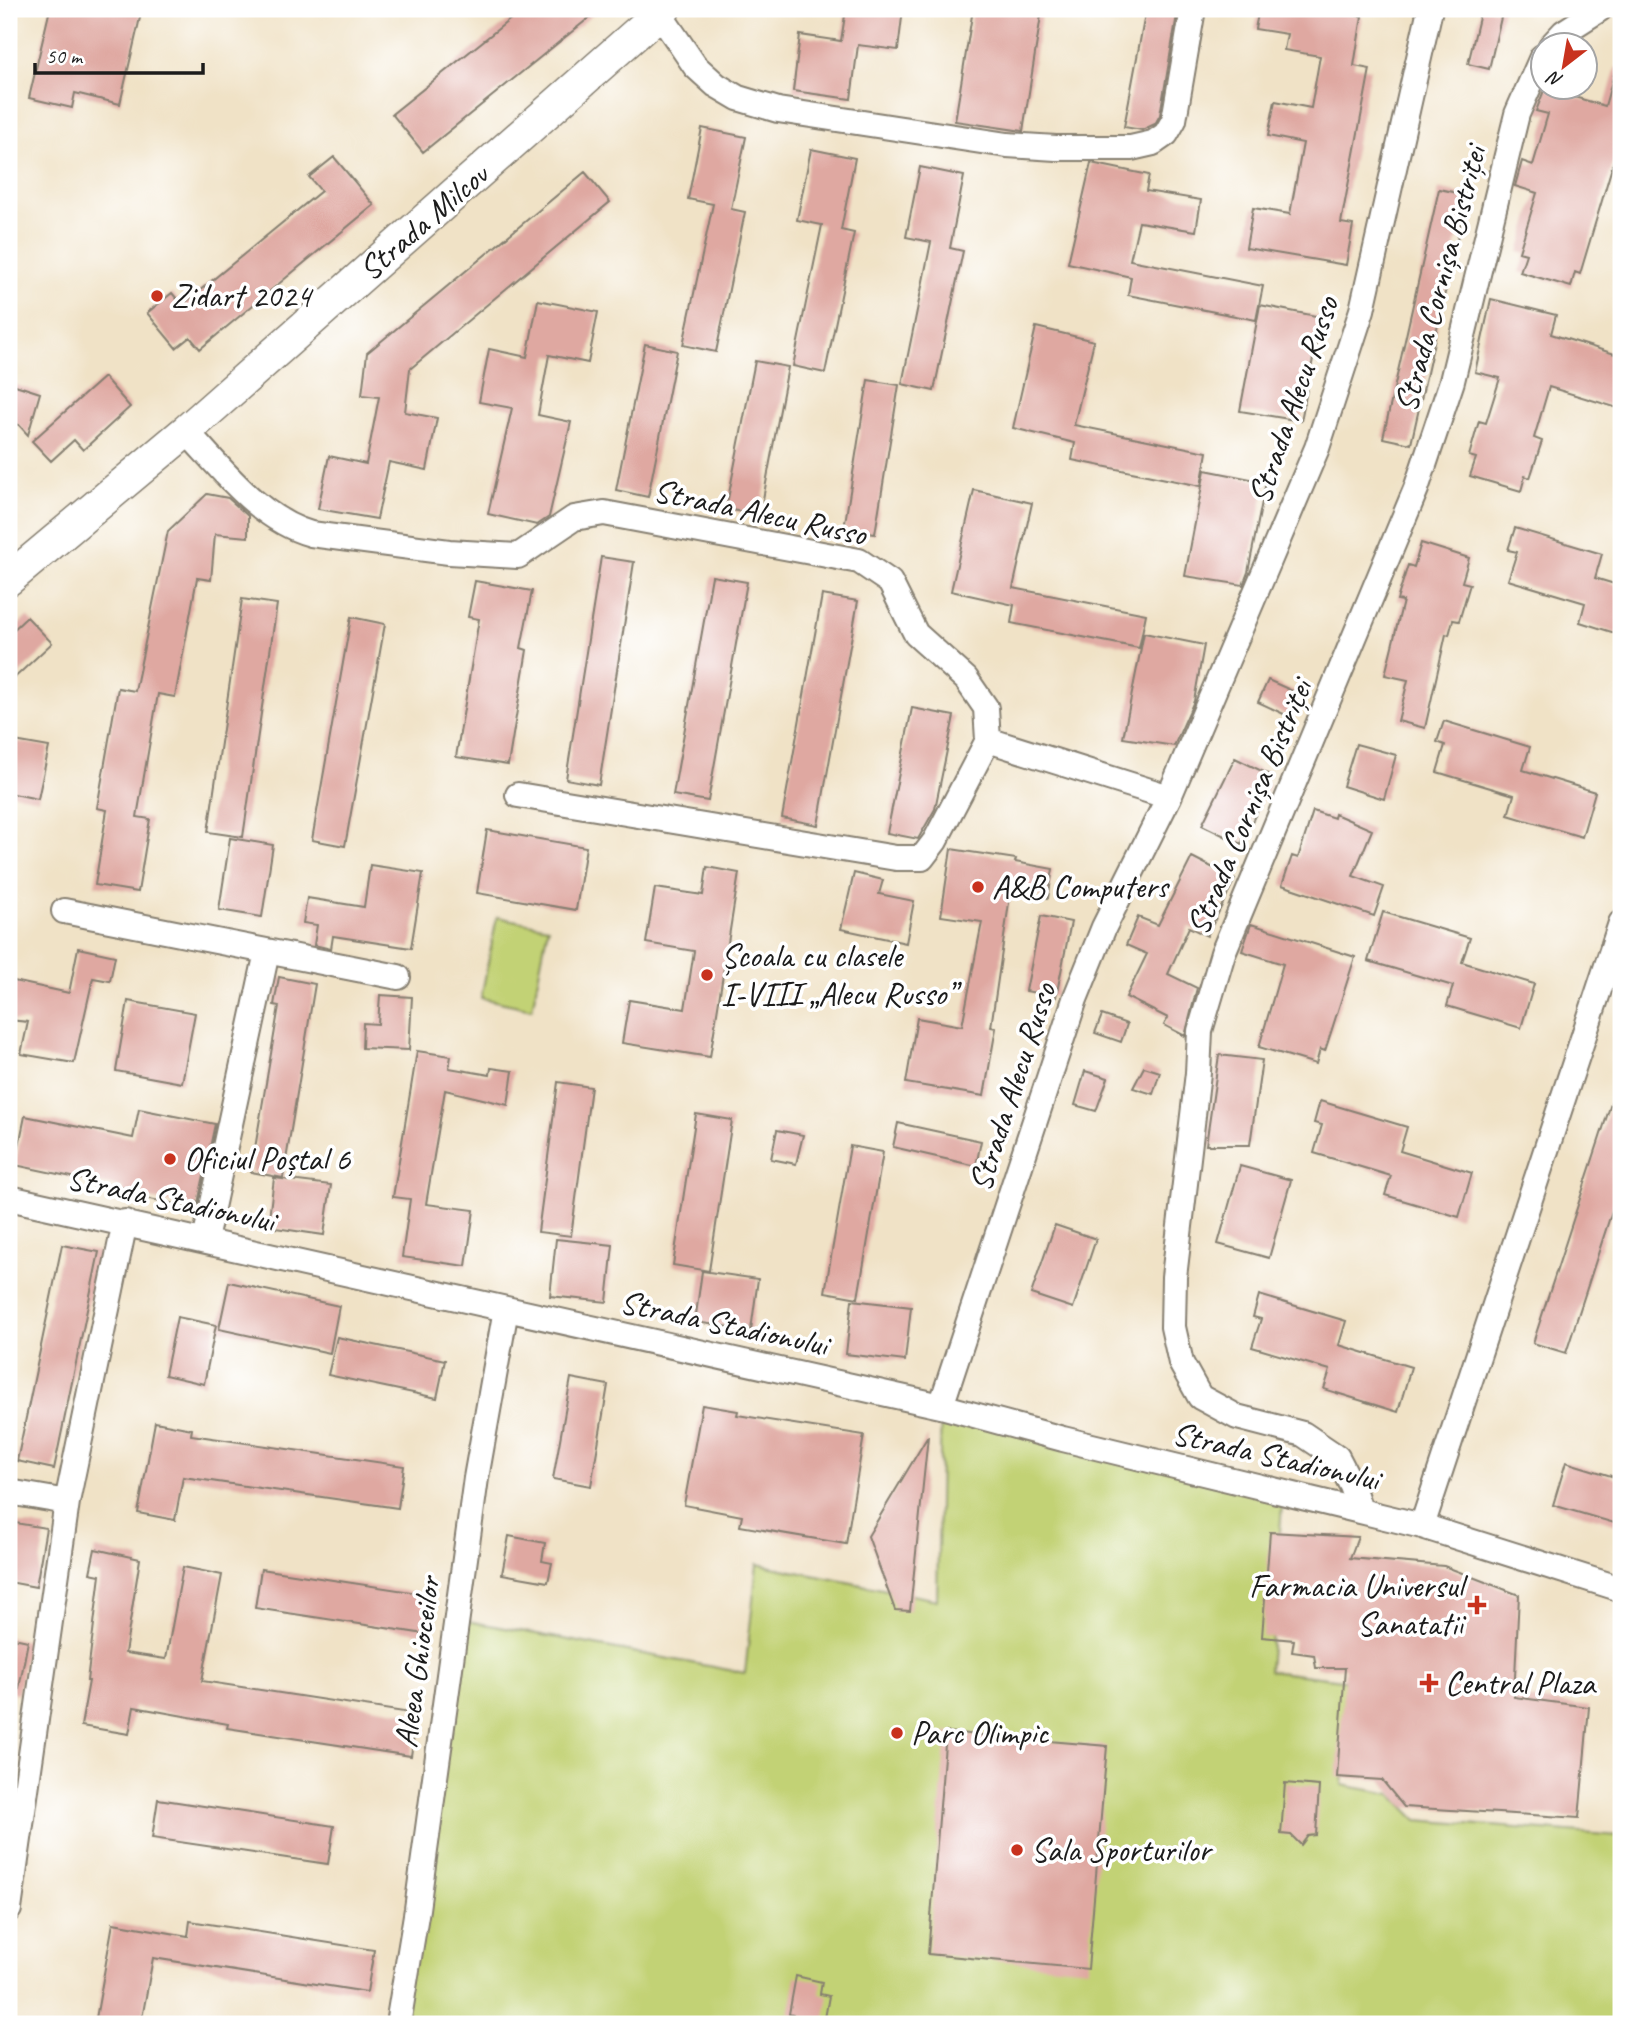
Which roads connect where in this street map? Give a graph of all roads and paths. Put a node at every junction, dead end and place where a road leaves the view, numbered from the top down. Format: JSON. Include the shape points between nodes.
{"nodes":[{"id":1,"x":1193,"y":9,"type":"edge"},
{"id":2,"x":1430,"y":9,"type":"edge"},
{"id":3,"x":1600,"y":9,"type":"edge"},
{"id":4,"x":662,"y":11,"type":"edge"},
{"id":5,"x":1564,"y":32,"type":"edge"},
{"id":6,"x":1528,"y":89,"type":"edge"},
{"id":7,"x":186,"y":431,"type":"junction"},
{"id":8,"x":9,"y":579,"type":"edge"},
{"id":9,"x":988,"y":740,"type":"junction"},
{"id":10,"x":518,"y":795,"type":"dead end"},
{"id":11,"x":1169,"y":797,"type":"junction"},
{"id":12,"x":64,"y":911,"type":"dead end"},
{"id":13,"x":1621,"y":923,"type":"edge"},
{"id":14,"x":267,"y":952,"type":"junction"},
{"id":15,"x":398,"y":977,"type":"dead end"},
{"id":16,"x":9,"y":1198,"type":"edge"},
{"id":17,"x":125,"y":1222,"type":"junction"},
{"id":18,"x":205,"y":1240,"type":"junction"},
{"id":19,"x":506,"y":1309,"type":"junction"},
{"id":20,"x":941,"y":1406,"type":"junction"},
{"id":21,"x":9,"y":1492,"type":"edge"},
{"id":22,"x":67,"y":1502,"type":"junction"},
{"id":23,"x":1360,"y":1510,"type":"junction"},
{"id":24,"x":1422,"y":1526,"type":"junction"},
{"id":25,"x":1621,"y":1589,"type":"edge"},
{"id":26,"x":9,"y":1909,"type":"edge"},
{"id":27,"x":398,"y":2024,"type":"edge"}],
"edges":[{"from":1,"to":4,"type":"street","name":"Strada Milcov","via":[[1174,120],[1166,134],[1153,143],[1131,148],[1007,145],[778,110],[738,98],[716,85],[695,66]]},
{"from":2,"to":11,"type":"street","name":"Strada Alecu Russo","via":[[1362,310],[1341,379],[1317,448]]},
{"from":3,"to":5,"type":"street"},
{"from":4,"to":7,"type":"main road","name":"Strada Milcov"},
{"from":6,"to":23,"type":"street","name":"Strada Cornișa Bistriței","via":[[1517,114],[1452,382],[1416,489],[1223,953],[1200,1031],[1174,1277],[1173,1327],[1181,1363],[1200,1396],[1237,1417],[1303,1434],[1337,1457]]},
{"from":7,"to":8,"type":"main road","name":"Strada Milcov"},
{"from":7,"to":9,"type":"street","name":"Strada Alecu Russo","via":[[271,516],[289,528],[411,548],[518,556],[574,518],[604,513],[859,561],[890,582],[916,634],[966,679],[986,708]]},
{"from":9,"to":10,"type":"street","via":[[922,858],[896,858]]},
{"from":9,"to":11,"type":"street"},
{"from":11,"to":20,"type":"street","name":"Strada Alecu Russo","via":[[1104,927],[1075,999]]},
{"from":12,"to":14,"type":"street"},
{"from":13,"to":24,"type":"street"},
{"from":14,"to":15,"type":"street"},
{"from":14,"to":18,"type":"street"},
{"from":16,"to":17,"type":"street","name":"Strada Stadionului"},
{"from":17,"to":18,"type":"street","name":"Strada Stadionului"},
{"from":17,"to":22,"type":"street"},
{"from":18,"to":19,"type":"street","name":"Strada Stadionului"},
{"from":19,"to":20,"type":"street","name":"Strada Stadionului"},
{"from":19,"to":27,"type":"street","name":"Aleea Ghioceilor","via":[[476,1478]]},
{"from":20,"to":23,"type":"street","name":"Strada Stadionului"},
{"from":21,"to":22,"type":"street"},
{"from":22,"to":26,"type":"street"},
{"from":23,"to":24,"type":"street","name":"Strada Stadionului"},
{"from":24,"to":25,"type":"street","name":"Strada Stadionului"}]}
